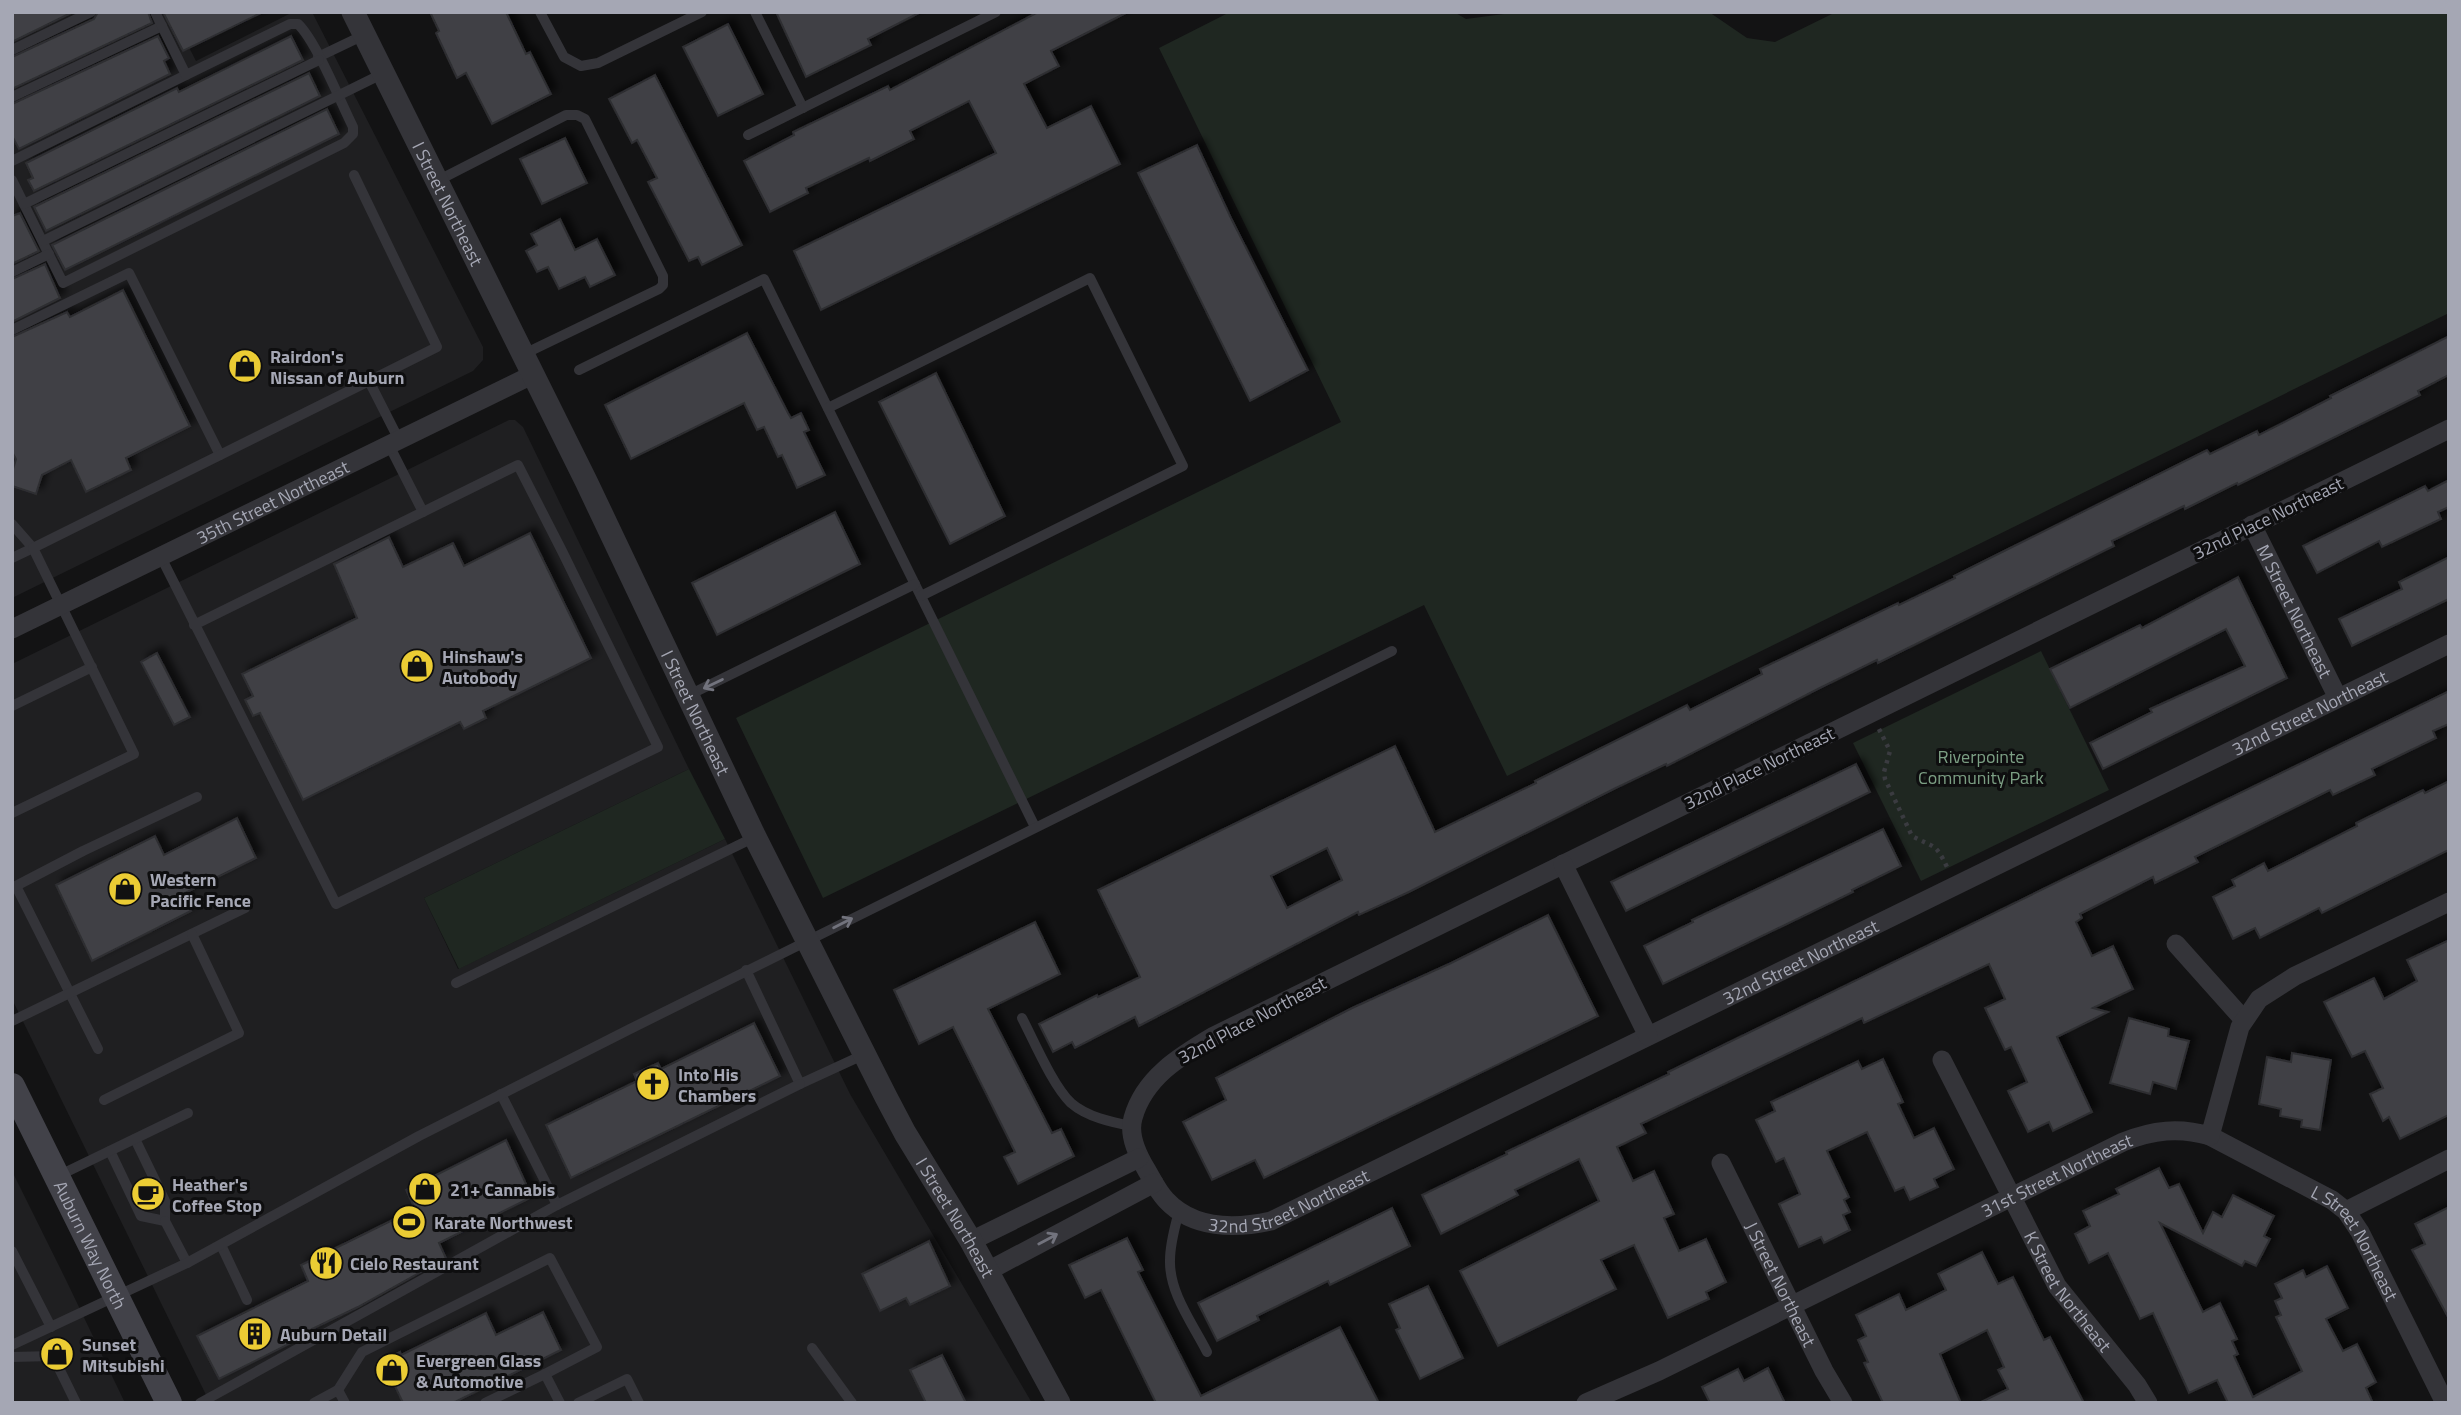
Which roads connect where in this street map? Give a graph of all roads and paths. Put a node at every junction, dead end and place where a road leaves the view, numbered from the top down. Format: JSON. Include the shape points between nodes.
{"nodes":[{"id":1,"x":91,"y":12,"type":"edge"},
{"id":2,"x":155,"y":12,"type":"edge"},
{"id":3,"x":353,"y":12,"type":"edge"},
{"id":4,"x":540,"y":12,"type":"edge"},
{"id":5,"x":702,"y":12,"type":"edge"},
{"id":6,"x":755,"y":12,"type":"edge"},
{"id":7,"x":989,"y":14,"type":"edge"},
{"id":8,"x":162,"y":26,"type":"junction"},
{"id":9,"x":364,"y":35,"type":"junction"},
{"id":10,"x":12,"y":50,"type":"edge"},
{"id":11,"x":319,"y":58,"type":"junction"},
{"id":12,"x":384,"y":73,"type":"junction"},
{"id":13,"x":186,"y":75,"type":"junction"},
{"id":14,"x":338,"y":96,"type":"junction"},
{"id":15,"x":12,"y":97,"type":"edge"},
{"id":16,"x":803,"y":108,"type":"junction"},
{"id":17,"x":748,"y":135,"type":"dead end"},
{"id":18,"x":12,"y":161,"type":"edge"},
{"id":19,"x":354,"y":175,"type":"dead end"},
{"id":20,"x":12,"y":180,"type":"edge"},
{"id":21,"x":437,"y":181,"type":"junction"},
{"id":22,"x":19,"y":203,"type":"edge"},
{"id":23,"x":43,"y":241,"type":"junction"},
{"id":24,"x":49,"y":254,"type":"junction"},
{"id":25,"x":12,"y":272,"type":"edge"},
{"id":26,"x":12,"y":330,"type":"edge"},
{"id":27,"x":529,"y":364,"type":"junction"},
{"id":28,"x":579,"y":370,"type":"dead end"},
{"id":29,"x":369,"y":380,"type":"junction"},
{"id":30,"x":828,"y":408,"type":"junction"},
{"id":31,"x":2449,"y":429,"type":"edge"},
{"id":32,"x":394,"y":443,"type":"junction"},
{"id":33,"x":220,"y":455,"type":"junction"},
{"id":34,"x":422,"y":512,"type":"junction"},
{"id":35,"x":12,"y":524,"type":"edge"},
{"id":36,"x":2252,"y":526,"type":"junction"},
{"id":37,"x":33,"y":548,"type":"junction"},
{"id":38,"x":161,"y":557,"type":"junction"},
{"id":39,"x":12,"y":558,"type":"edge"},
{"id":40,"x":915,"y":584,"type":"junction"},
{"id":41,"x":921,"y":596,"type":"junction"},
{"id":42,"x":61,"y":605,"type":"junction"},
{"id":43,"x":194,"y":625,"type":"junction"},
{"id":44,"x":12,"y":629,"type":"edge"},
{"id":45,"x":2449,"y":644,"type":"edge"},
{"id":46,"x":1392,"y":651,"type":"dead end"},
{"id":47,"x":92,"y":667,"type":"junction"},
{"id":48,"x":688,"y":696,"type":"junction"},
{"id":49,"x":2338,"y":698,"type":"junction"},
{"id":50,"x":12,"y":706,"type":"edge"},
{"id":51,"x":1871,"y":713,"type":"junction"},
{"id":52,"x":197,"y":797,"type":"dead end"},
{"id":53,"x":12,"y":813,"type":"edge"},
{"id":54,"x":1035,"y":827,"type":"junction"},
{"id":55,"x":755,"y":837,"type":"junction"},
{"id":56,"x":1563,"y":864,"type":"junction"},
{"id":57,"x":1957,"y":885,"type":"junction"},
{"id":58,"x":14,"y":887,"type":"edge"},
{"id":59,"x":2449,"y":902,"type":"edge"},
{"id":60,"x":245,"y":908,"type":"dead end"},
{"id":61,"x":192,"y":933,"type":"junction"},
{"id":62,"x":807,"y":941,"type":"junction"},
{"id":63,"x":2176,"y":944,"type":"dead end"},
{"id":64,"x":746,"y":971,"type":"junction"},
{"id":65,"x":456,"y":982,"type":"dead end"},
{"id":66,"x":71,"y":992,"type":"junction"},
{"id":67,"x":1022,"y":1018,"type":"dead end"},
{"id":68,"x":2244,"y":1020,"type":"junction"},
{"id":69,"x":12,"y":1021,"type":"edge"},
{"id":70,"x":1648,"y":1036,"type":"junction"},
{"id":71,"x":98,"y":1049,"type":"dead end"},
{"id":72,"x":864,"y":1054,"type":"junction"},
{"id":73,"x":1942,"y":1060,"type":"dead end"},
{"id":74,"x":800,"y":1084,"type":"junction"},
{"id":75,"x":12,"y":1086,"type":"edge"},
{"id":76,"x":501,"y":1094,"type":"junction"},
{"id":77,"x":104,"y":1100,"type":"dead end"},
{"id":78,"x":188,"y":1113,"type":"dead end"},
{"id":79,"x":1132,"y":1126,"type":"junction"},
{"id":80,"x":2210,"y":1136,"type":"junction"},
{"id":81,"x":135,"y":1139,"type":"junction"},
{"id":82,"x":110,"y":1151,"type":"junction"},
{"id":83,"x":1139,"y":1158,"type":"junction"},
{"id":84,"x":2449,"y":1159,"type":"edge"},
{"id":85,"x":1721,"y":1163,"type":"dead end"},
{"id":86,"x":57,"y":1177,"type":"junction"},
{"id":87,"x":1154,"y":1183,"type":"junction"},
{"id":88,"x":2012,"y":1197,"type":"junction"},
{"id":89,"x":556,"y":1205,"type":"junction"},
{"id":90,"x":1179,"y":1211,"type":"junction"},
{"id":91,"x":2346,"y":1211,"type":"junction"},
{"id":92,"x":165,"y":1220,"type":"junction"},
{"id":93,"x":971,"y":1241,"type":"junction"},
{"id":94,"x":220,"y":1245,"type":"junction"},
{"id":95,"x":12,"y":1251,"type":"edge"},
{"id":96,"x":187,"y":1262,"type":"junction"},
{"id":97,"x":988,"y":1271,"type":"junction"},
{"id":98,"x":117,"y":1297,"type":"junction"},
{"id":99,"x":247,"y":1300,"type":"dead end"},
{"id":100,"x":1791,"y":1305,"type":"junction"},
{"id":101,"x":51,"y":1327,"type":"junction"},
{"id":102,"x":12,"y":1345,"type":"edge"},
{"id":103,"x":813,"y":1348,"type":"dead end"},
{"id":104,"x":1208,"y":1352,"type":"dead end"},
{"id":105,"x":12,"y":1357,"type":"edge"},
{"id":106,"x":545,"y":1374,"type":"junction"},
{"id":107,"x":338,"y":1390,"type":"junction"},
{"id":108,"x":76,"y":1403,"type":"edge"},
{"id":109,"x":169,"y":1403,"type":"edge"},
{"id":110,"x":200,"y":1403,"type":"edge"},
{"id":111,"x":314,"y":1403,"type":"edge"},
{"id":112,"x":345,"y":1403,"type":"edge"},
{"id":113,"x":485,"y":1403,"type":"edge"},
{"id":114,"x":560,"y":1403,"type":"edge"},
{"id":115,"x":578,"y":1403,"type":"edge"},
{"id":116,"x":639,"y":1403,"type":"edge"},
{"id":117,"x":852,"y":1403,"type":"edge"},
{"id":118,"x":1059,"y":1403,"type":"edge"},
{"id":119,"x":1586,"y":1403,"type":"edge"},
{"id":120,"x":1843,"y":1403,"type":"edge"},
{"id":121,"x":2148,"y":1403,"type":"edge"},
{"id":122,"x":2445,"y":1403,"type":"edge"}],
"edges":[{"from":1,"to":10,"type":"lane"},
{"from":2,"to":8,"type":"lane"},
{"from":3,"to":9,"type":"street","name":"I Street Northeast"},
{"from":4,"to":5,"type":"lane","via":[[564,58],[581,66],[598,63]]},
{"from":6,"to":16,"type":"lane"},
{"from":7,"to":16,"type":"lane"},
{"from":8,"to":13,"type":"lane"},
{"from":8,"to":15,"type":"lane"},
{"from":9,"to":11,"type":"lane"},
{"from":9,"to":12,"type":"street","name":"I Street Northeast"},
{"from":11,"to":13,"type":"lane","via":[[305,31],[290,24]]},
{"from":11,"to":14,"type":"lane"},
{"from":11,"to":22,"type":"lane"},
{"from":12,"to":14,"type":"lane"},
{"from":12,"to":21,"type":"street","name":"I Street Northeast"},
{"from":13,"to":18,"type":"lane"},
{"from":14,"to":23,"type":"lane"},
{"from":14,"to":24,"type":"lane","via":[[353,127],[344,143],[63,283]]},
{"from":16,"to":17,"type":"lane"},
{"from":19,"to":29,"type":"lane","via":[[438,347]]},
{"from":20,"to":22,"type":"lane"},
{"from":21,"to":27,"type":"street","name":"I Street Northeast"},
{"from":21,"to":27,"type":"lane","via":[[566,115],[585,119],[663,276],[663,285]]},
{"from":22,"to":23,"type":"lane"},
{"from":23,"to":24,"type":"lane"},
{"from":24,"to":25,"type":"lane"},
{"from":26,"to":33,"type":"lane","via":[[129,273]]},
{"from":27,"to":32,"type":"street","name":"35th Street Northeast"},
{"from":27,"to":48,"type":"street","name":"I Street Northeast"},
{"from":28,"to":30,"type":"lane","via":[[764,279]]},
{"from":29,"to":32,"type":"lane"},
{"from":29,"to":33,"type":"lane"},
{"from":30,"to":40,"type":"lane"},
{"from":30,"to":41,"type":"lane","via":[[1090,278],[1125,347],[1183,466]]},
{"from":31,"to":36,"type":"street","name":"32nd Place Northeast"},
{"from":32,"to":34,"type":"lane"},
{"from":32,"to":38,"type":"street","name":"35th Street Northeast"},
{"from":33,"to":37,"type":"lane"},
{"from":34,"to":43,"type":"lane"},
{"from":34,"to":43,"type":"lane","via":[[518,465],[658,747],[336,904]]},
{"from":35,"to":37,"type":"lane"},
{"from":36,"to":49,"type":"street","name":"M Street Northeast"},
{"from":36,"to":51,"type":"street","name":"32nd Place Northeast"},
{"from":37,"to":39,"type":"lane"},
{"from":37,"to":42,"type":"lane"},
{"from":38,"to":42,"type":"street","name":"35th Street Northeast"},
{"from":38,"to":43,"type":"lane"},
{"from":40,"to":41,"type":"lane"},
{"from":40,"to":48,"type":"lane","one_way":true},
{"from":41,"to":54,"type":"lane"},
{"from":42,"to":44,"type":"street","name":"35th Street Northeast"},
{"from":42,"to":47,"type":"lane"},
{"from":45,"to":49,"type":"street","name":"32nd Street Northeast"},
{"from":46,"to":54,"type":"lane"},
{"from":47,"to":50,"type":"lane"},
{"from":47,"to":53,"type":"lane","via":[[134,754]]},
{"from":48,"to":55,"type":"street","name":"I Street Northeast"},
{"from":49,"to":57,"type":"street","name":"32nd Street Northeast"},
{"from":51,"to":56,"type":"street","name":"32nd Place Northeast"},
{"from":51,"to":57,"type":"path","via":[[1890,751],[1885,779],[1912,836],[1939,850]]},
{"from":52,"to":58,"type":"lane"},
{"from":62,"to":54,"type":"lane","one_way":true},
{"from":55,"to":62,"type":"street","name":"I Street Northeast"},
{"from":55,"to":65,"type":"lane"},
{"from":56,"to":70,"type":"street"},
{"from":56,"to":79,"type":"street","name":"32nd Place Northeast","via":[[1183,1054],[1147,1089]]},
{"from":57,"to":70,"type":"street","name":"32nd Street Northeast"},
{"from":58,"to":66,"type":"lane"},
{"from":59,"to":68,"type":"street","via":[[2279,985],[2259,999]]},
{"from":60,"to":61,"type":"lane"},
{"from":61,"to":66,"type":"lane"},
{"from":61,"to":77,"type":"lane","via":[[239,1032]]},
{"from":62,"to":64,"type":"lane"},
{"from":62,"to":72,"type":"street","name":"I Street Northeast"},
{"from":63,"to":68,"type":"street"},
{"from":64,"to":74,"type":"lane"},
{"from":64,"to":76,"type":"lane"},
{"from":66,"to":69,"type":"lane"},
{"from":66,"to":71,"type":"lane"},
{"from":67,"to":79,"type":"lane","via":[[1072,1104],[1103,1120]]},
{"from":68,"to":80,"type":"street"},
{"from":70,"to":90,"type":"street","name":"32nd Street Northeast","via":[[1271,1221],[1206,1224]]},
{"from":72,"to":74,"type":"lane"},
{"from":72,"to":93,"type":"street","name":"I Street Northeast","via":[[905,1133]]},
{"from":73,"to":88,"type":"street","name":"K Street Northeast"},
{"from":74,"to":89,"type":"lane"},
{"from":75,"to":86,"type":"main road","name":"Auburn Way North"},
{"from":76,"to":89,"type":"lane"},
{"from":76,"to":94,"type":"lane"},
{"from":78,"to":81,"type":"lane"},
{"from":79,"to":83,"type":"street"},
{"from":80,"to":88,"type":"street","name":"31st Street Northeast","via":[[2178,1130],[2143,1134]]},
{"from":80,"to":91,"type":"street","name":"L Street Northeast","via":[[2319,1192]]},
{"from":81,"to":82,"type":"lane"},
{"from":81,"to":92,"type":"lane","via":[[165,1201]]},
{"from":82,"to":86,"type":"lane"},
{"from":82,"to":92,"type":"lane","via":[[141,1216]]},
{"from":83,"to":87,"type":"street","name":"32nd Street Northeast"},
{"from":83,"to":93,"type":"street"},
{"from":84,"to":91,"type":"street"},
{"from":85,"to":100,"type":"street","name":"J Street Northeast"},
{"from":86,"to":98,"type":"main road","name":"Auburn Way North"},
{"from":87,"to":90,"type":"street","name":"32nd Street Northeast"},
{"from":97,"to":87,"type":"street","one_way":true},
{"from":88,"to":100,"type":"street","name":"31st Street Northeast"},
{"from":88,"to":121,"type":"street","name":"K Street Northeast","via":[[2057,1286]]},
{"from":89,"to":110,"type":"lane"},
{"from":90,"to":104,"type":"lane","via":[[1171,1240],[1171,1278]]},
{"from":91,"to":122,"type":"street","name":"L Street Northeast"},
{"from":92,"to":96,"type":"lane"},
{"from":93,"to":97,"type":"street","name":"I Street Northeast"},
{"from":94,"to":96,"type":"lane"},
{"from":94,"to":99,"type":"lane"},
{"from":95,"to":101,"type":"lane"},
{"from":96,"to":98,"type":"lane"},
{"from":97,"to":118,"type":"street","name":"I Street Northeast"},
{"from":98,"to":101,"type":"lane"},
{"from":98,"to":109,"type":"main road","name":"Auburn Way North"},
{"from":100,"to":119,"type":"street","name":"31st Street Northeast"},
{"from":100,"to":120,"type":"street","name":"J Street Northeast"},
{"from":101,"to":102,"type":"lane"},
{"from":103,"to":117,"type":"lane"},
{"from":105,"to":108,"type":"lane","via":[[53,1356]]},
{"from":106,"to":107,"type":"lane","via":[[597,1347],[550,1258],[362,1352]]},
{"from":106,"to":113,"type":"lane"},
{"from":106,"to":114,"type":"lane"},
{"from":107,"to":111,"type":"lane"},
{"from":107,"to":112,"type":"lane"},
{"from":115,"to":116,"type":"lane","via":[[627,1379]]}]}
